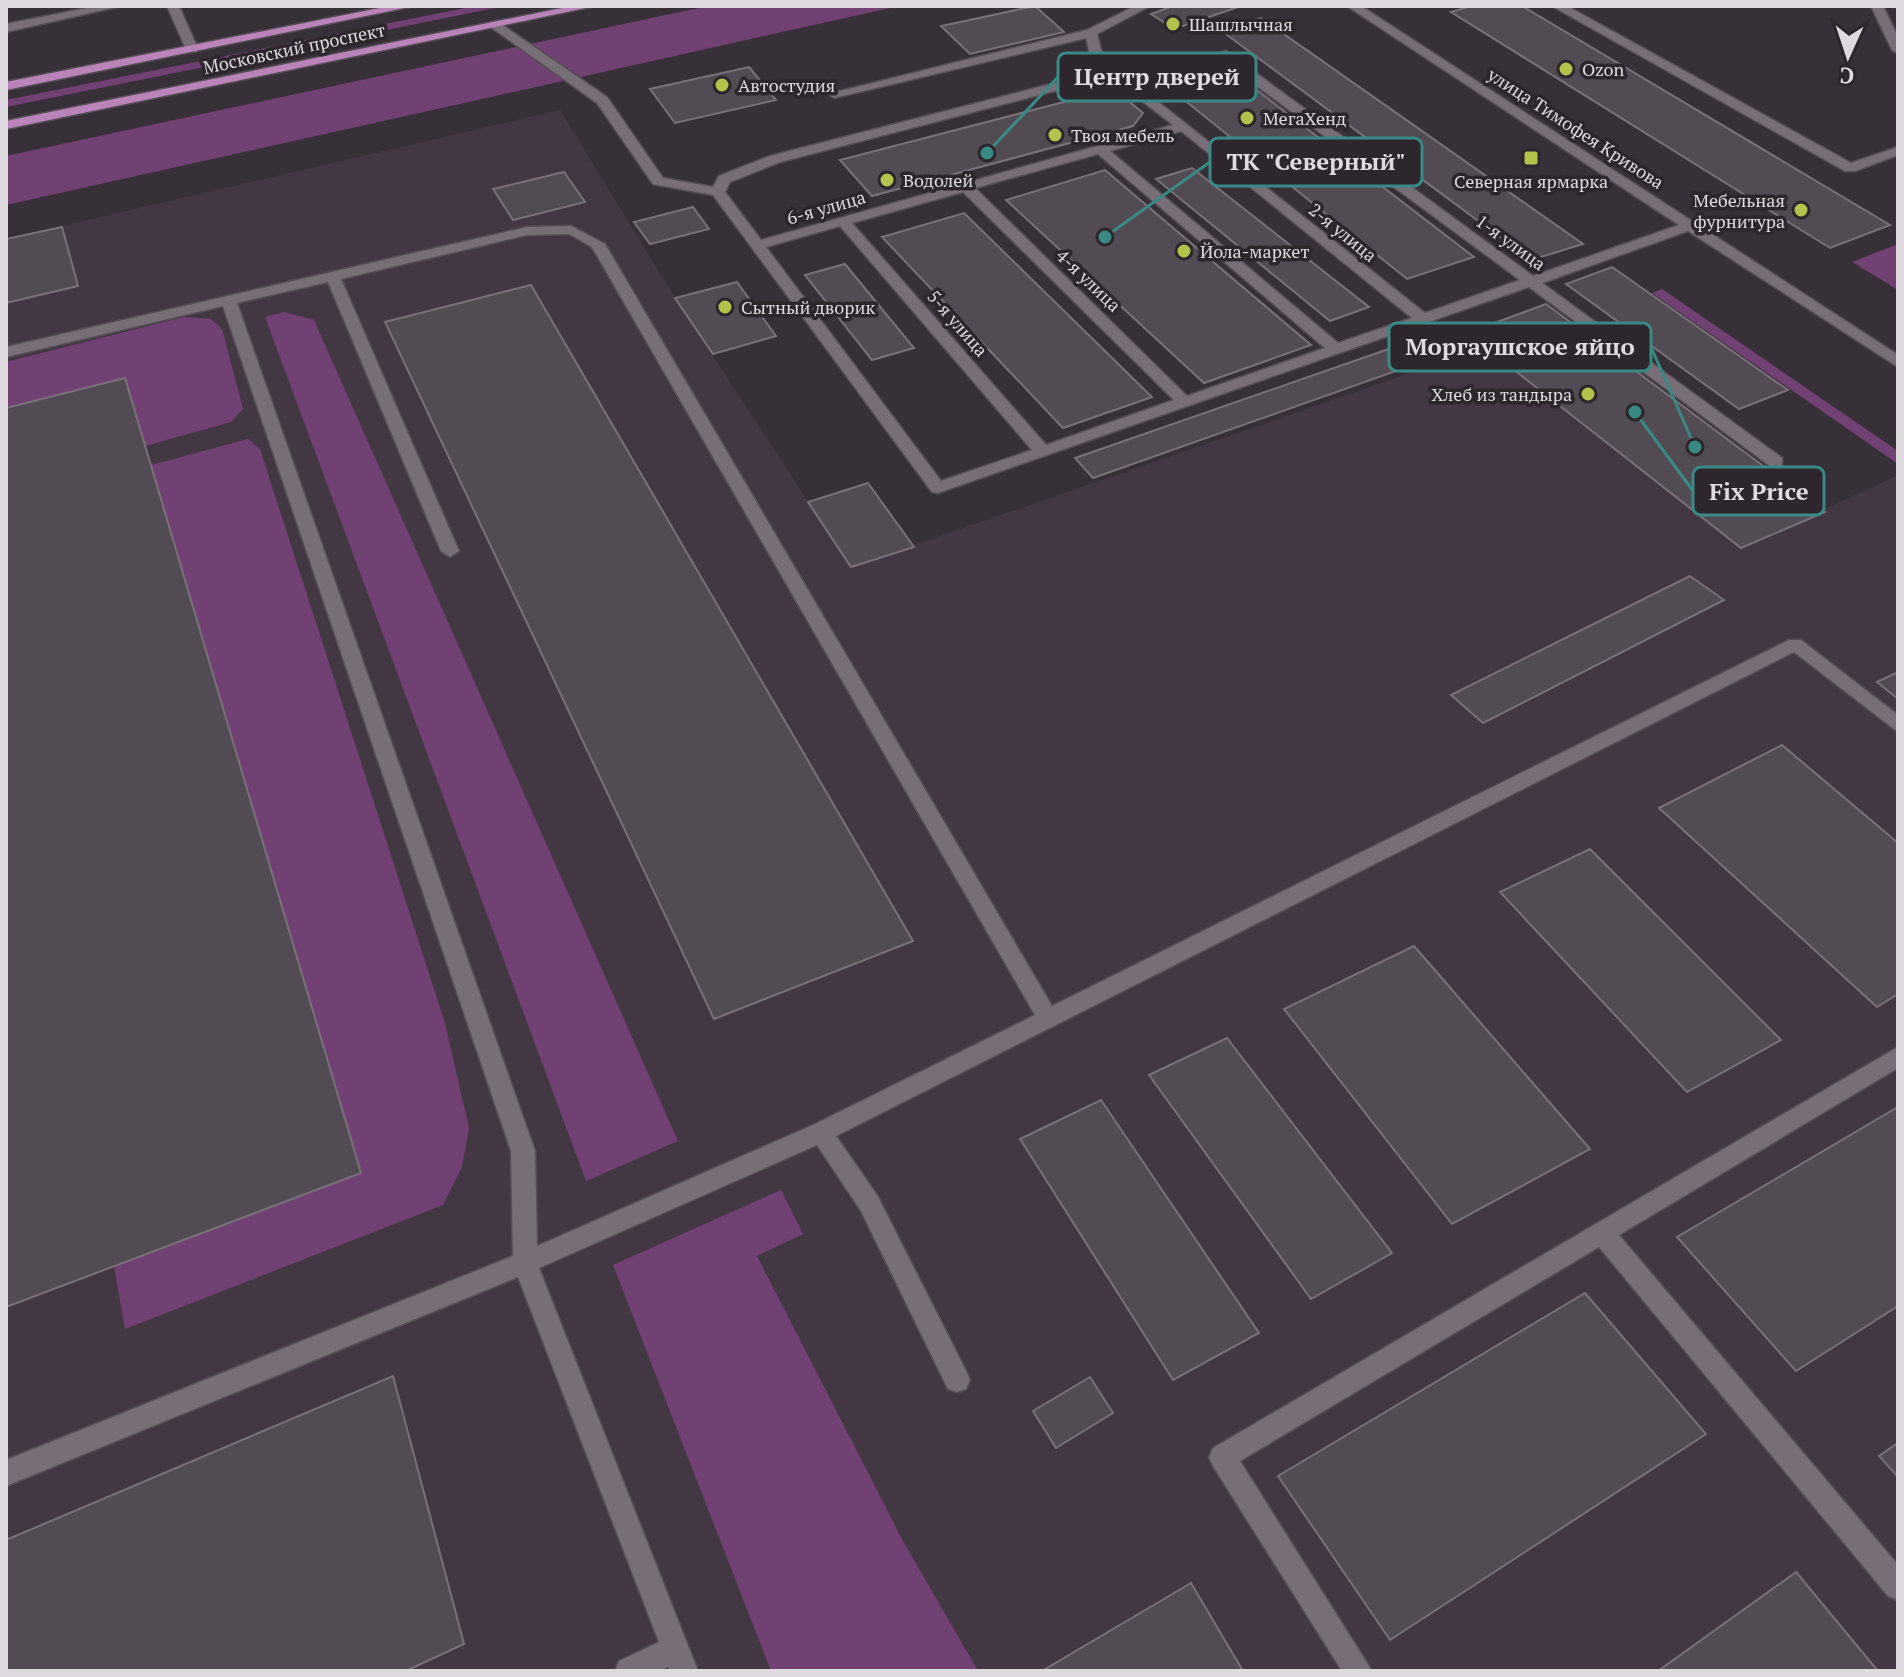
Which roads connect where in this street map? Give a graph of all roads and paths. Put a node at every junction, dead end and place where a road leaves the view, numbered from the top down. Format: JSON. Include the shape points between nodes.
{"nodes":[{"id":1,"x":28,"y":6,"type":"edge"},
{"id":2,"x":115,"y":6,"type":"edge"},
{"id":3,"x":173,"y":6,"type":"edge"},
{"id":4,"x":408,"y":6,"type":"edge"},
{"id":5,"x":589,"y":6,"type":"edge"},
{"id":6,"x":1144,"y":6,"type":"edge"},
{"id":7,"x":1353,"y":6,"type":"edge"},
{"id":8,"x":1558,"y":6,"type":"edge"},
{"id":9,"x":1877,"y":6,"type":"edge"},
{"id":10,"x":34,"y":22,"type":"junction"},
{"id":11,"x":494,"y":25,"type":"junction"},
{"id":12,"x":6,"y":28,"type":"edge"},
{"id":13,"x":1091,"y":33,"type":"junction"},
{"id":14,"x":192,"y":49,"type":"junction"},
{"id":15,"x":1898,"y":50,"type":"edge"},
{"id":16,"x":1106,"y":74,"type":"junction"},
{"id":17,"x":1128,"y":84,"type":"junction"},
{"id":18,"x":6,"y":86,"type":"edge"},
{"id":19,"x":834,"y":94,"type":"dead end"},
{"id":20,"x":6,"y":125,"type":"edge"},
{"id":21,"x":1183,"y":126,"type":"junction"},
{"id":22,"x":1100,"y":149,"type":"junction"},
{"id":23,"x":1898,"y":151,"type":"edge"},
{"id":24,"x":966,"y":187,"type":"junction"},
{"id":25,"x":718,"y":192,"type":"junction"},
{"id":26,"x":843,"y":221,"type":"junction"},
{"id":27,"x":1690,"y":226,"type":"junction"},
{"id":28,"x":757,"y":245,"type":"junction"},
{"id":29,"x":332,"y":275,"type":"junction"},
{"id":30,"x":1532,"y":280,"type":"junction"},
{"id":31,"x":228,"y":299,"type":"junction"},
{"id":32,"x":1422,"y":318,"type":"junction"},
{"id":33,"x":1336,"y":349,"type":"junction"},
{"id":34,"x":6,"y":352,"type":"edge"},
{"id":35,"x":1898,"y":362,"type":"edge"},
{"id":36,"x":1184,"y":402,"type":"junction"},
{"id":37,"x":1042,"y":451,"type":"junction"},
{"id":38,"x":1776,"y":462,"type":"dead end"},
{"id":39,"x":450,"y":551,"type":"dead end"},
{"id":40,"x":1898,"y":725,"type":"edge"},
{"id":41,"x":1048,"y":1018,"type":"junction"},
{"id":42,"x":1898,"y":1057,"type":"edge"},
{"id":43,"x":821,"y":1132,"type":"junction"},
{"id":44,"x":1603,"y":1233,"type":"junction"},
{"id":45,"x":525,"y":1263,"type":"junction"},
{"id":46,"x":957,"y":1380,"type":"dead end"},
{"id":47,"x":6,"y":1473,"type":"edge"},
{"id":48,"x":1898,"y":1586,"type":"edge"},
{"id":49,"x":680,"y":1660,"type":"edge"},
{"id":50,"x":629,"y":1671,"type":"edge"},
{"id":51,"x":1358,"y":1671,"type":"edge"}],
"edges":[{"from":1,"to":10,"type":"street"},
{"from":2,"to":10,"type":"street"},
{"from":3,"to":14,"type":"street"},
{"from":4,"to":14,"type":"main road","name":"Московский проспект"},
{"from":5,"to":11,"type":"main road","name":"Московский проспект"},
{"from":6,"to":13,"type":"street"},
{"from":7,"to":27,"type":"street","name":"улица Тимофея Кривова"},
{"from":8,"to":23,"type":"street","via":[[1850,168]]},
{"from":9,"to":15,"type":"street"},
{"from":10,"to":12,"type":"street"},
{"from":11,"to":20,"type":"main road","name":"Московский проспект"},
{"from":11,"to":25,"type":"street","via":[[602,100],[658,181]]},
{"from":13,"to":16,"type":"street"},
{"from":13,"to":19,"type":"street"},
{"from":14,"to":18,"type":"main road","name":"Московский проспект"},
{"from":16,"to":17,"type":"street","name":"2-я улица"},
{"from":16,"to":25,"type":"street","via":[[775,159],[724,179]]},
{"from":17,"to":21,"type":"street","name":"2-я улица"},
{"from":17,"to":30,"type":"street","name":"1-я улица","via":[[1222,54]]},
{"from":21,"to":22,"type":"street","name":"6-я улица"},
{"from":21,"to":32,"type":"street","name":"2-я улица"},
{"from":22,"to":24,"type":"street","name":"6-я улица"},
{"from":22,"to":33,"type":"street"},
{"from":24,"to":26,"type":"street","name":"6-я улица"},
{"from":24,"to":36,"type":"street","name":"4-я улица"},
{"from":25,"to":28,"type":"street"},
{"from":26,"to":28,"type":"street","name":"6-я улица"},
{"from":26,"to":37,"type":"street","name":"5-я улица"},
{"from":27,"to":30,"type":"street"},
{"from":27,"to":35,"type":"street","name":"улица Тимофея Кривова"},
{"from":28,"to":37,"type":"street","via":[[938,488]]},
{"from":29,"to":31,"type":"street"},
{"from":29,"to":39,"type":"street"},
{"from":29,"to":41,"type":"street","via":[[527,231],[571,230],[598,244]]},
{"from":30,"to":32,"type":"street"},
{"from":30,"to":38,"type":"street","name":"1-я улица"},
{"from":31,"to":34,"type":"street"},
{"from":31,"to":45,"type":"street","via":[[523,1151]]},
{"from":32,"to":33,"type":"street"},
{"from":33,"to":36,"type":"street"},
{"from":36,"to":37,"type":"street"},
{"from":40,"to":41,"type":"street","via":[[1795,644]]},
{"from":41,"to":43,"type":"street"},
{"from":42,"to":44,"type":"street"},
{"from":43,"to":45,"type":"street"},
{"from":43,"to":46,"type":"street","via":[[869,1203]]},
{"from":44,"to":48,"type":"street"},
{"from":44,"to":51,"type":"street","via":[[1222,1457]]},
{"from":45,"to":47,"type":"street"},
{"from":45,"to":49,"type":"street"},
{"from":49,"to":50,"type":"street"}]}
